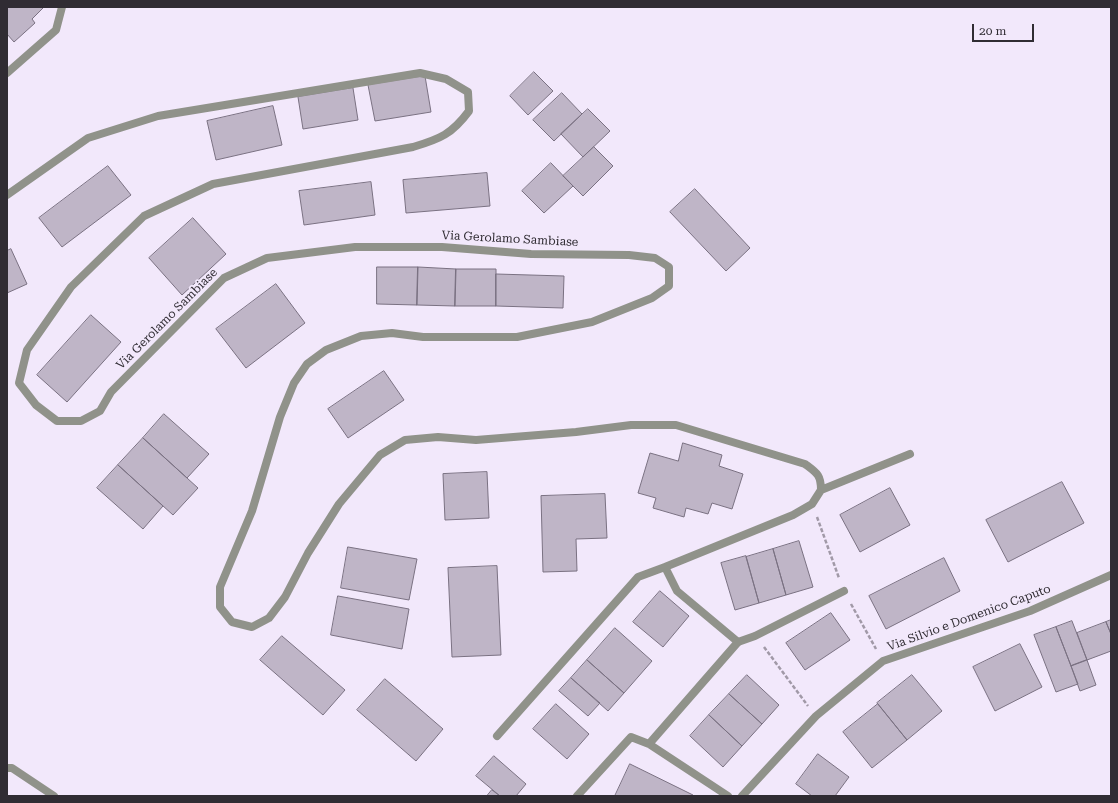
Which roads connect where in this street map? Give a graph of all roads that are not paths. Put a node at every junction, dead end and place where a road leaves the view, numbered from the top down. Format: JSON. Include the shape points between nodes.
{"nodes":[{"id":1,"x":62,"y":7,"type":"edge"},
{"id":2,"x":7,"y":73,"type":"edge"},
{"id":3,"x":7,"y":195,"type":"edge"},
{"id":4,"x":910,"y":454,"type":"dead end"},
{"id":5,"x":821,"y":490,"type":"junction"},
{"id":6,"x":665,"y":567,"type":"junction"},
{"id":7,"x":1111,"y":575,"type":"edge"},
{"id":8,"x":844,"y":591,"type":"dead end"},
{"id":9,"x":738,"y":642,"type":"junction"},
{"id":10,"x":497,"y":736,"type":"dead end"},
{"id":11,"x":649,"y":744,"type":"junction"},
{"id":12,"x":7,"y":768,"type":"edge"},
{"id":13,"x":54,"y":796,"type":"edge"},
{"id":14,"x":578,"y":796,"type":"edge"},
{"id":15,"x":728,"y":796,"type":"edge"},
{"id":16,"x":742,"y":796,"type":"edge"}],
"edges":[{"from":1,"to":2,"type":"street","via":[[56,30]]},
{"from":3,"to":5,"type":"street","name":"Via Gerolamo Sambiase","via":[[88,138],[158,116],[420,72],[446,79],[468,92],[470,111],[457,127],[436,140],[413,147],[213,184],[144,216],[72,287],[27,350],[19,383],[36,405],[57,421],[81,421],[100,411],[111,392],[224,278],[267,258],[355,247],[442,246],[531,254],[629,255],[655,258],[668,268],[669,286],[658,294],[592,322],[517,338],[423,337],[392,333],[361,336],[326,350],[307,364],[294,383],[280,417],[252,511],[220,587],[220,607],[232,622],[252,627],[269,618],[285,597],[339,504],[380,455],[405,440],[438,437],[476,440],[631,425],[676,425],[805,464],[816,472],[821,480]]},
{"from":4,"to":5,"type":"street"},
{"from":5,"to":6,"type":"street","via":[[812,504],[793,516]]},
{"from":6,"to":9,"type":"street","via":[[677,591]]},
{"from":6,"to":10,"type":"street","via":[[638,577]]},
{"from":7,"to":16,"type":"street","name":"Via Silvio e Domenico Caputo","via":[[1030,611],[883,661],[816,716]]},
{"from":8,"to":9,"type":"street","via":[[756,636]]},
{"from":9,"to":11,"type":"street"},
{"from":11,"to":14,"type":"street","via":[[631,737]]},
{"from":11,"to":15,"type":"street"},
{"from":12,"to":13,"type":"street","via":[[12,768]]}]}
